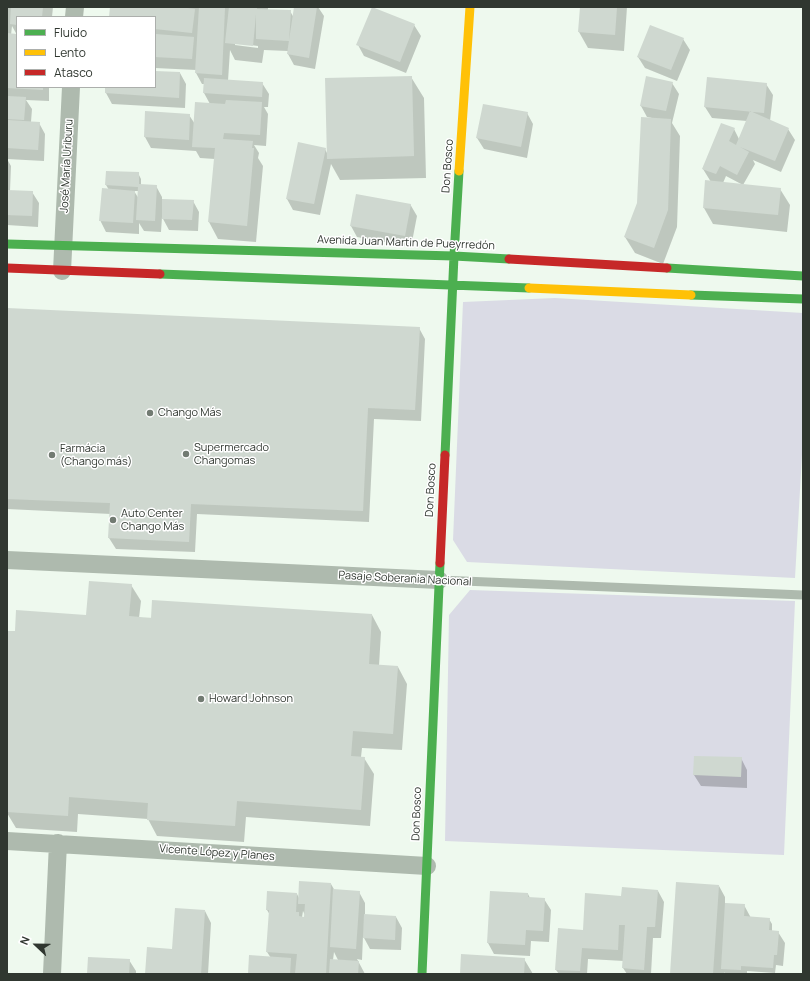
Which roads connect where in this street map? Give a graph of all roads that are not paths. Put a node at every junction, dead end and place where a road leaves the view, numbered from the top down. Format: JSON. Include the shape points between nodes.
{"nodes":[{"id":1,"x":470,"y":7,"type":"edge"},
{"id":2,"x":71,"y":88,"type":"edge"},
{"id":3,"x":7,"y":244,"type":"edge"},
{"id":4,"x":63,"y":246,"type":"junction"},
{"id":5,"x":454,"y":256,"type":"junction"},
{"id":6,"x":7,"y":268,"type":"edge"},
{"id":7,"x":62,"y":271,"type":"junction"},
{"id":8,"x":803,"y":276,"type":"edge"},
{"id":9,"x":453,"y":286,"type":"junction"},
{"id":10,"x":803,"y":298,"type":"edge"},
{"id":11,"x":7,"y":560,"type":"edge"},
{"id":12,"x":439,"y":580,"type":"junction"},
{"id":13,"x":803,"y":595,"type":"edge"},
{"id":14,"x":7,"y":841,"type":"edge"},
{"id":15,"x":58,"y":843,"type":"junction"},
{"id":16,"x":427,"y":866,"type":"junction"},
{"id":17,"x":52,"y":974,"type":"edge"},
{"id":18,"x":422,"y":974,"type":"edge"}],
"edges":[{"from":1,"to":5,"type":"main road","name":"Don Bosco"},
{"from":2,"to":4,"type":"street","name":"José María Uriburu"},
{"from":3,"to":4,"type":"main road","name":"Avenida Juan Martin de Pueyrredón"},
{"from":4,"to":5,"type":"main road","name":"Avenida Juan Martin de Pueyrredón"},
{"from":4,"to":7,"type":"street","name":"José María Uriburu"},
{"from":5,"to":8,"type":"main road","name":"Avenida Juan Martin de Pueyrredón"},
{"from":5,"to":9,"type":"main road","name":"Don Bosco"},
{"from":6,"to":7,"type":"main road"},
{"from":7,"to":9,"type":"main road"},
{"from":9,"to":10,"type":"main road"},
{"from":9,"to":12,"type":"main road","name":"Don Bosco"},
{"from":11,"to":12,"type":"street","name":"Pasaje Soberania Nacional"},
{"from":12,"to":13,"type":"lane","name":"Pasaje Soberania Nacional"},
{"from":12,"to":16,"type":"main road","name":"Don Bosco"},
{"from":14,"to":15,"type":"street","name":"Vicente López y Planes"},
{"from":15,"to":16,"type":"street","name":"Vicente López y Planes"},
{"from":15,"to":17,"type":"street"},
{"from":16,"to":18,"type":"main road","name":"Don Bosco"}]}
